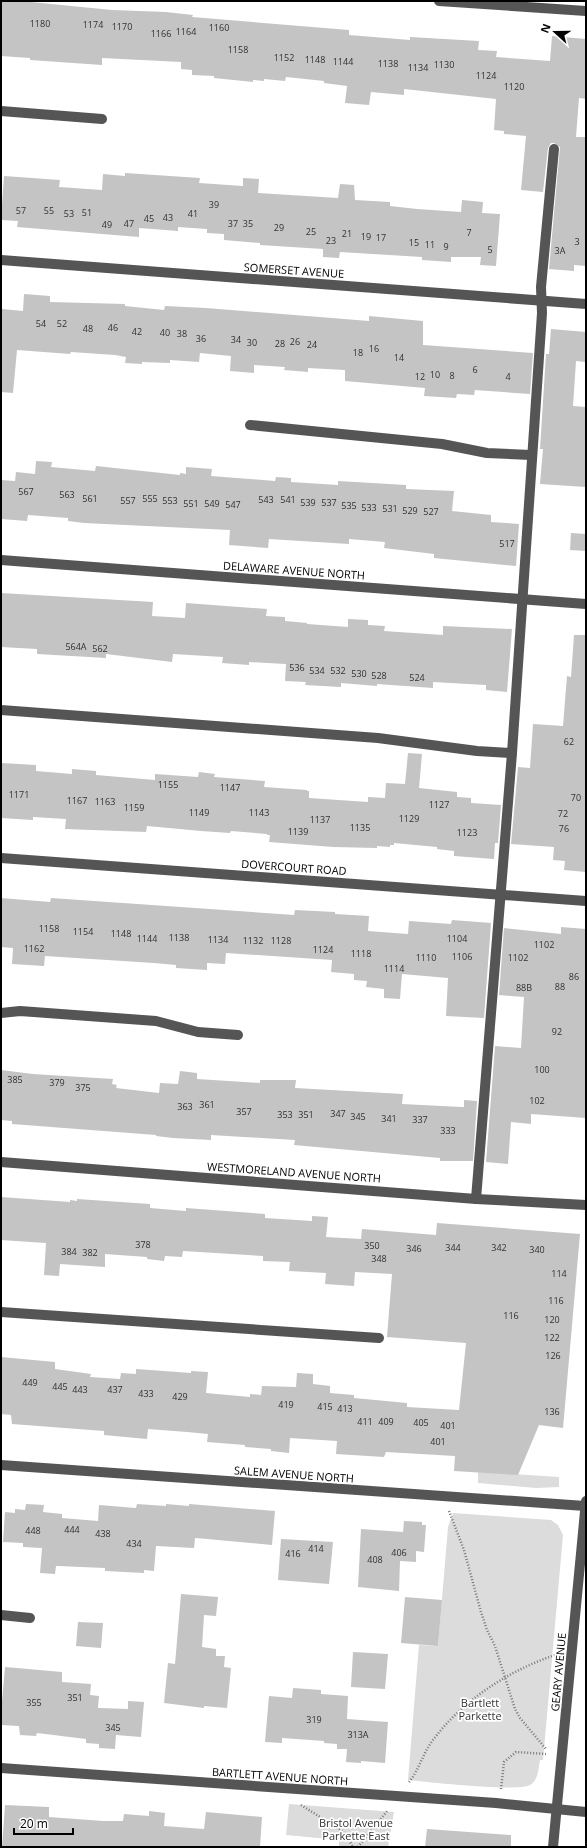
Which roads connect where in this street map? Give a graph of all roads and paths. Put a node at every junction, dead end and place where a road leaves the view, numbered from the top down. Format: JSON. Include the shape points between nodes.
{"nodes":[{"id":1,"x":439,"y":1,"type":"edge"},
{"id":2,"x":480,"y":3,"type":"edge"},
{"id":3,"x":586,"y":11,"type":"edge"},
{"id":4,"x":1,"y":111,"type":"edge"},
{"id":5,"x":102,"y":119,"type":"dead end"},
{"id":6,"x":554,"y":149,"type":"dead end"},
{"id":7,"x":1,"y":260,"type":"edge"},
{"id":8,"x":541,"y":301,"type":"junction"},
{"id":9,"x":586,"y":304,"type":"edge"},
{"id":10,"x":250,"y":425,"type":"dead end"},
{"id":11,"x":531,"y":455,"type":"junction"},
{"id":12,"x":1,"y":560,"type":"edge"},
{"id":13,"x":523,"y":600,"type":"junction"},
{"id":14,"x":586,"y":604,"type":"edge"},
{"id":15,"x":1,"y":710,"type":"edge"},
{"id":16,"x":512,"y":753,"type":"junction"},
{"id":17,"x":1,"y":858,"type":"edge"},
{"id":18,"x":500,"y":895,"type":"junction"},
{"id":19,"x":586,"y":901,"type":"edge"},
{"id":20,"x":1,"y":1013,"type":"edge"},
{"id":21,"x":238,"y":1035,"type":"dead end"},
{"id":22,"x":1,"y":1162,"type":"edge"},
{"id":23,"x":476,"y":1198,"type":"junction"},
{"id":24,"x":586,"y":1205,"type":"edge"},
{"id":25,"x":1,"y":1312,"type":"edge"},
{"id":26,"x":379,"y":1338,"type":"dead end"},
{"id":27,"x":1,"y":1465,"type":"edge"},
{"id":28,"x":586,"y":1502,"type":"edge"},
{"id":29,"x":449,"y":1510,"type":"dead end"},
{"id":30,"x":1,"y":1615,"type":"edge"},
{"id":31,"x":30,"y":1618,"type":"dead end"},
{"id":32,"x":554,"y":1655,"type":"dead end"},
{"id":33,"x":505,"y":1679,"type":"junction"},
{"id":34,"x":546,"y":1749,"type":"dead end"},
{"id":35,"x":546,"y":1754,"type":"dead end"},
{"id":36,"x":1,"y":1768,"type":"edge"},
{"id":37,"x":408,"y":1783,"type":"dead end"},
{"id":38,"x":501,"y":1790,"type":"dead end"},
{"id":39,"x":299,"y":1802,"type":"dead end"},
{"id":40,"x":388,"y":1809,"type":"dead end"},
{"id":41,"x":557,"y":1809,"type":"junction"},
{"id":42,"x":586,"y":1812,"type":"edge"},
{"id":43,"x":353,"y":1847,"type":"edge"},
{"id":44,"x":358,"y":1847,"type":"edge"},
{"id":45,"x":554,"y":1847,"type":"edge"}],
"edges":[{"from":1,"to":2,"type":"street"},
{"from":2,"to":3,"type":"street"},
{"from":4,"to":5,"type":"street"},
{"from":6,"to":8,"type":"street"},
{"from":7,"to":8,"type":"street","name":"SOMERSET AVENUE"},
{"from":8,"to":9,"type":"street","name":"SOMERSET AVENUE"},
{"from":8,"to":11,"type":"street"},
{"from":10,"to":11,"type":"street","via":[[442,444],[487,453]]},
{"from":11,"to":13,"type":"street"},
{"from":12,"to":13,"type":"street","name":"DELAWARE AVENUE NORTH"},
{"from":13,"to":14,"type":"street","name":"DELAWARE AVENUE NORTH"},
{"from":13,"to":16,"type":"street"},
{"from":15,"to":16,"type":"street","via":[[378,738]]},
{"from":16,"to":18,"type":"street"},
{"from":17,"to":18,"type":"street","name":"DOVERCOURT ROAD"},
{"from":18,"to":19,"type":"street","name":"DOVERCOURT ROAD"},
{"from":18,"to":23,"type":"street"},
{"from":20,"to":21,"type":"street","via":[[20,1011],[156,1021],[198,1032]]},
{"from":22,"to":23,"type":"street","name":"WESTMORELAND AVENUE NORTH"},
{"from":23,"to":24,"type":"street","name":"WESTMORELAND AVENUE NORTH"},
{"from":25,"to":26,"type":"street"},
{"from":27,"to":28,"type":"street","name":"SALEM AVENUE NORTH"},
{"from":28,"to":41,"type":"street","name":"GEARY AVENUE"},
{"from":29,"to":33,"type":"path"},
{"from":30,"to":31,"type":"street"},
{"from":32,"to":33,"type":"path","via":[[518,1670]]},
{"from":33,"to":34,"type":"path","via":[[520,1718]]},
{"from":33,"to":37,"type":"path","via":[[481,1693],[448,1723],[422,1756]]},
{"from":35,"to":38,"type":"path","via":[[516,1752],[504,1762]]},
{"from":36,"to":41,"type":"street","name":"BARTLETT AVENUE NORTH"},
{"from":39,"to":43,"type":"path","via":[[344,1832]]},
{"from":40,"to":44,"type":"path"},
{"from":41,"to":42,"type":"street","name":"BARTLETT AVENUE NORTH"},
{"from":41,"to":45,"type":"street","name":"GEARY AVENUE"}]}
